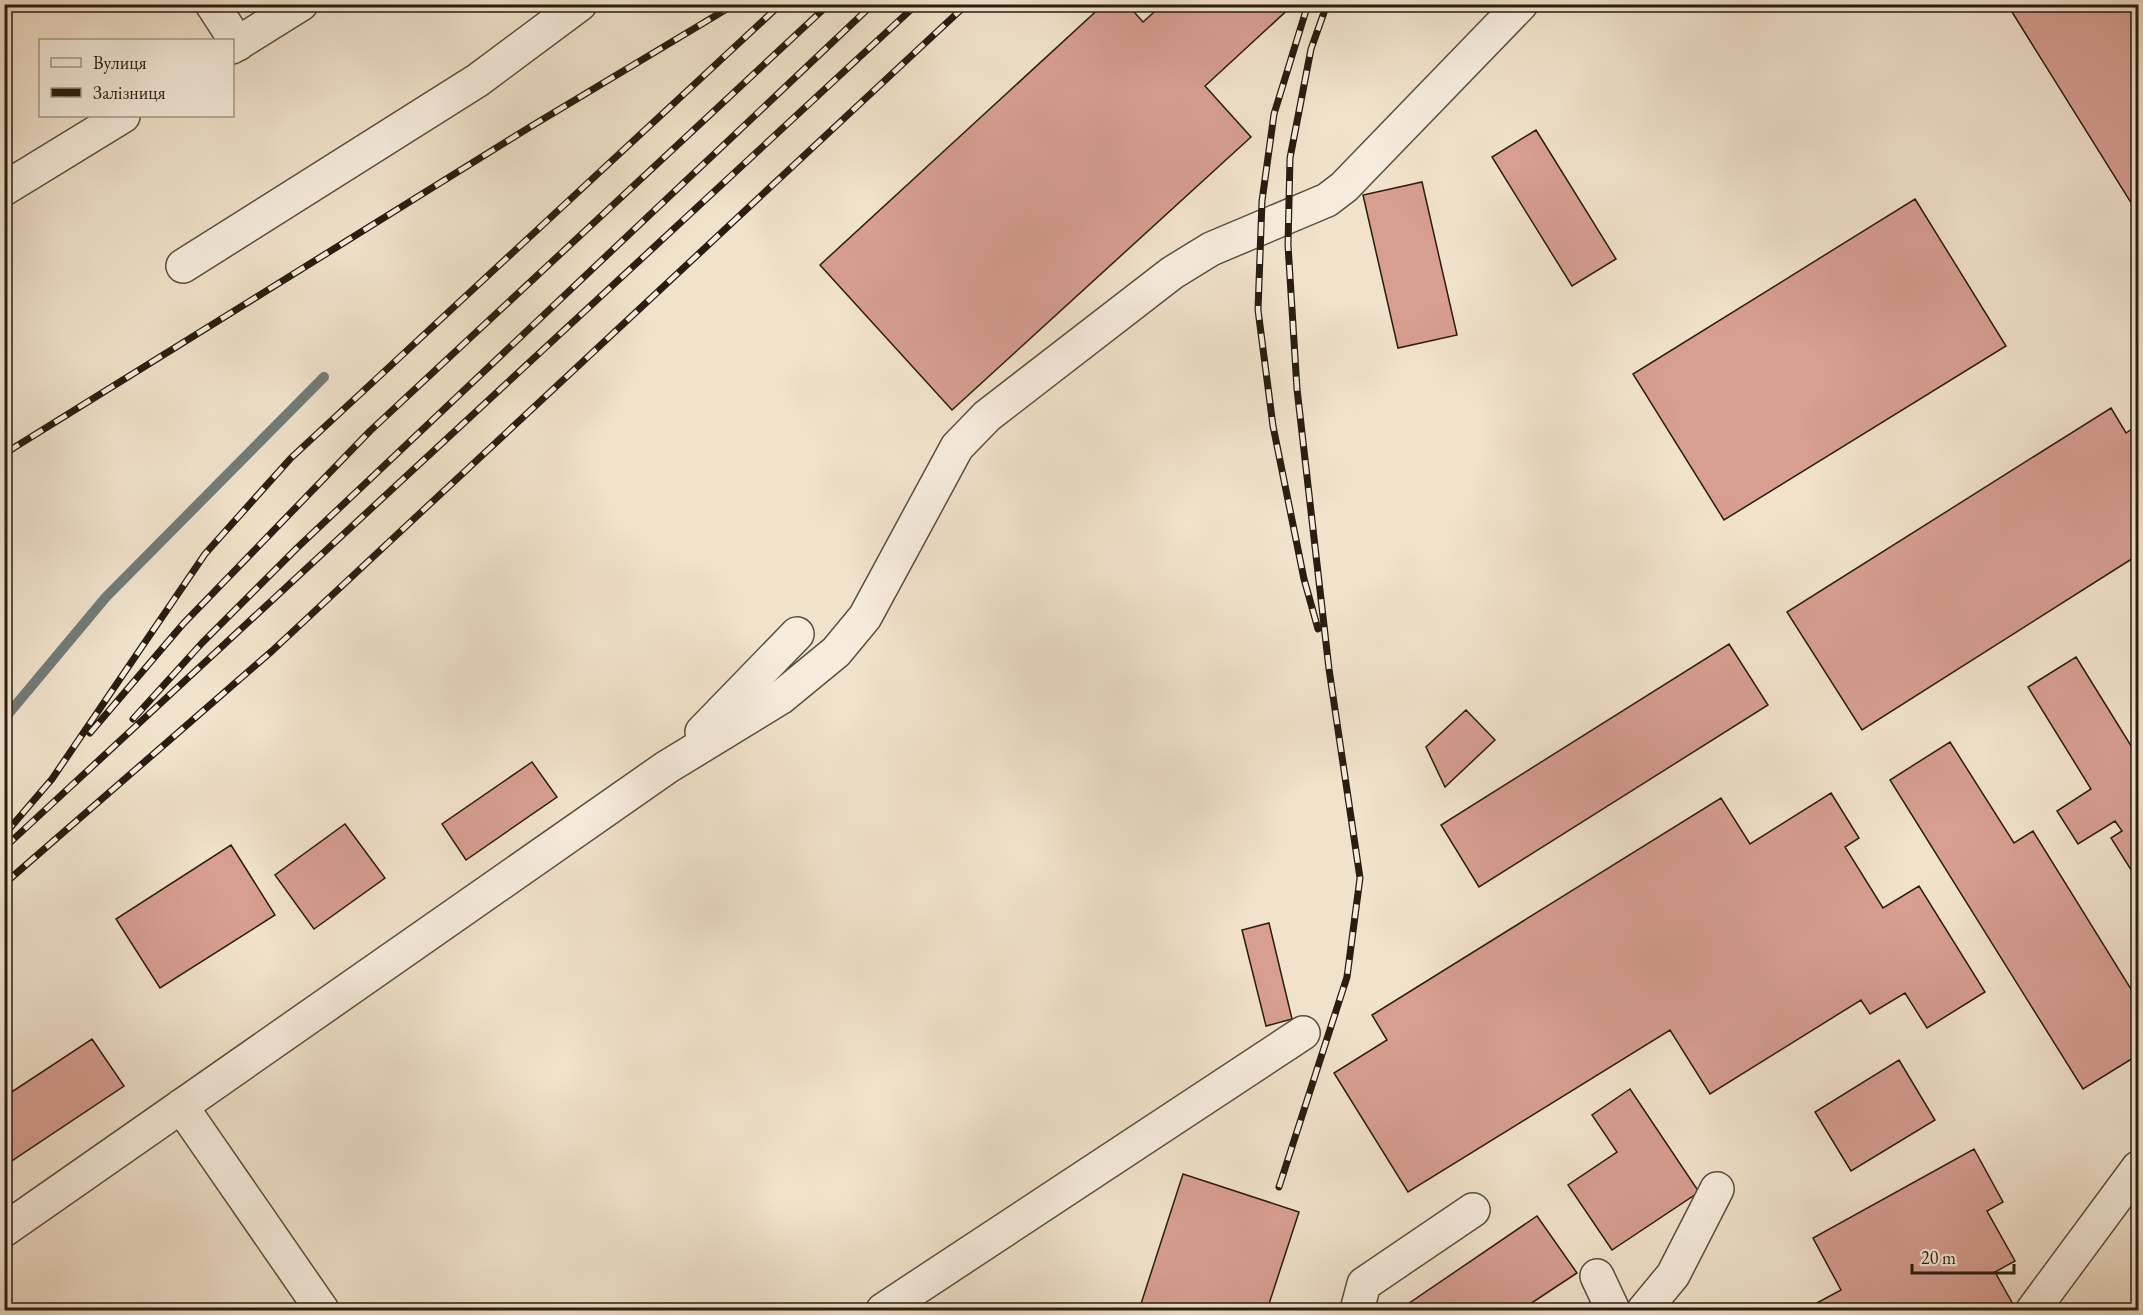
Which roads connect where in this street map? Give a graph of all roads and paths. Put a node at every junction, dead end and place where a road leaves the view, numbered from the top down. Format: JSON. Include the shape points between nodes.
{"nodes":[{"id":1,"x":212,"y":4,"type":"edge"},
{"id":2,"x":301,"y":4,"type":"edge"},
{"id":3,"x":580,"y":4,"type":"edge"},
{"id":4,"x":1521,"y":4,"type":"edge"},
{"id":5,"x":232,"y":39,"type":"edge"},
{"id":6,"x":235,"y":45,"type":"edge"},
{"id":7,"x":121,"y":117,"type":"edge"},
{"id":8,"x":4,"y":189,"type":"edge"},
{"id":9,"x":183,"y":266,"type":"dead end"},
{"id":10,"x":797,"y":634,"type":"dead end"},
{"id":11,"x":667,"y":767,"type":"junction"},
{"id":12,"x":1303,"y":1033,"type":"dead end"},
{"id":13,"x":182,"y":1106,"type":"junction"},
{"id":14,"x":2139,"y":1168,"type":"edge"},
{"id":15,"x":1717,"y":1189,"type":"dead end"},
{"id":16,"x":1473,"y":1210,"type":"dead end"},
{"id":17,"x":4,"y":1230,"type":"edge"},
{"id":18,"x":322,"y":1311,"type":"edge"},
{"id":19,"x":884,"y":1311,"type":"edge"},
{"id":20,"x":1357,"y":1311,"type":"edge"},
{"id":21,"x":1644,"y":1311,"type":"edge"},
{"id":22,"x":2033,"y":1311,"type":"edge"}],
"edges":[{"from":1,"to":5,"type":"lane"},
{"from":2,"to":6,"type":"lane"},
{"from":3,"to":9,"type":"lane","via":[[478,80]]},
{"from":4,"to":11,"type":"lane","via":[[1344,187],[1327,200],[1211,249],[1172,273],[987,416],[957,447],[865,617],[836,652],[780,698]]},
{"from":7,"to":8,"type":"lane"},
{"from":10,"to":11,"type":"lane"},
{"from":11,"to":13,"type":"lane"},
{"from":12,"to":19,"type":"lane"},
{"from":13,"to":17,"type":"lane"},
{"from":13,"to":18,"type":"lane"},
{"from":14,"to":22,"type":"lane"},
{"from":15,"to":21,"type":"lane","via":[[1674,1275]]},
{"from":16,"to":20,"type":"lane","via":[[1364,1284]]}]}
